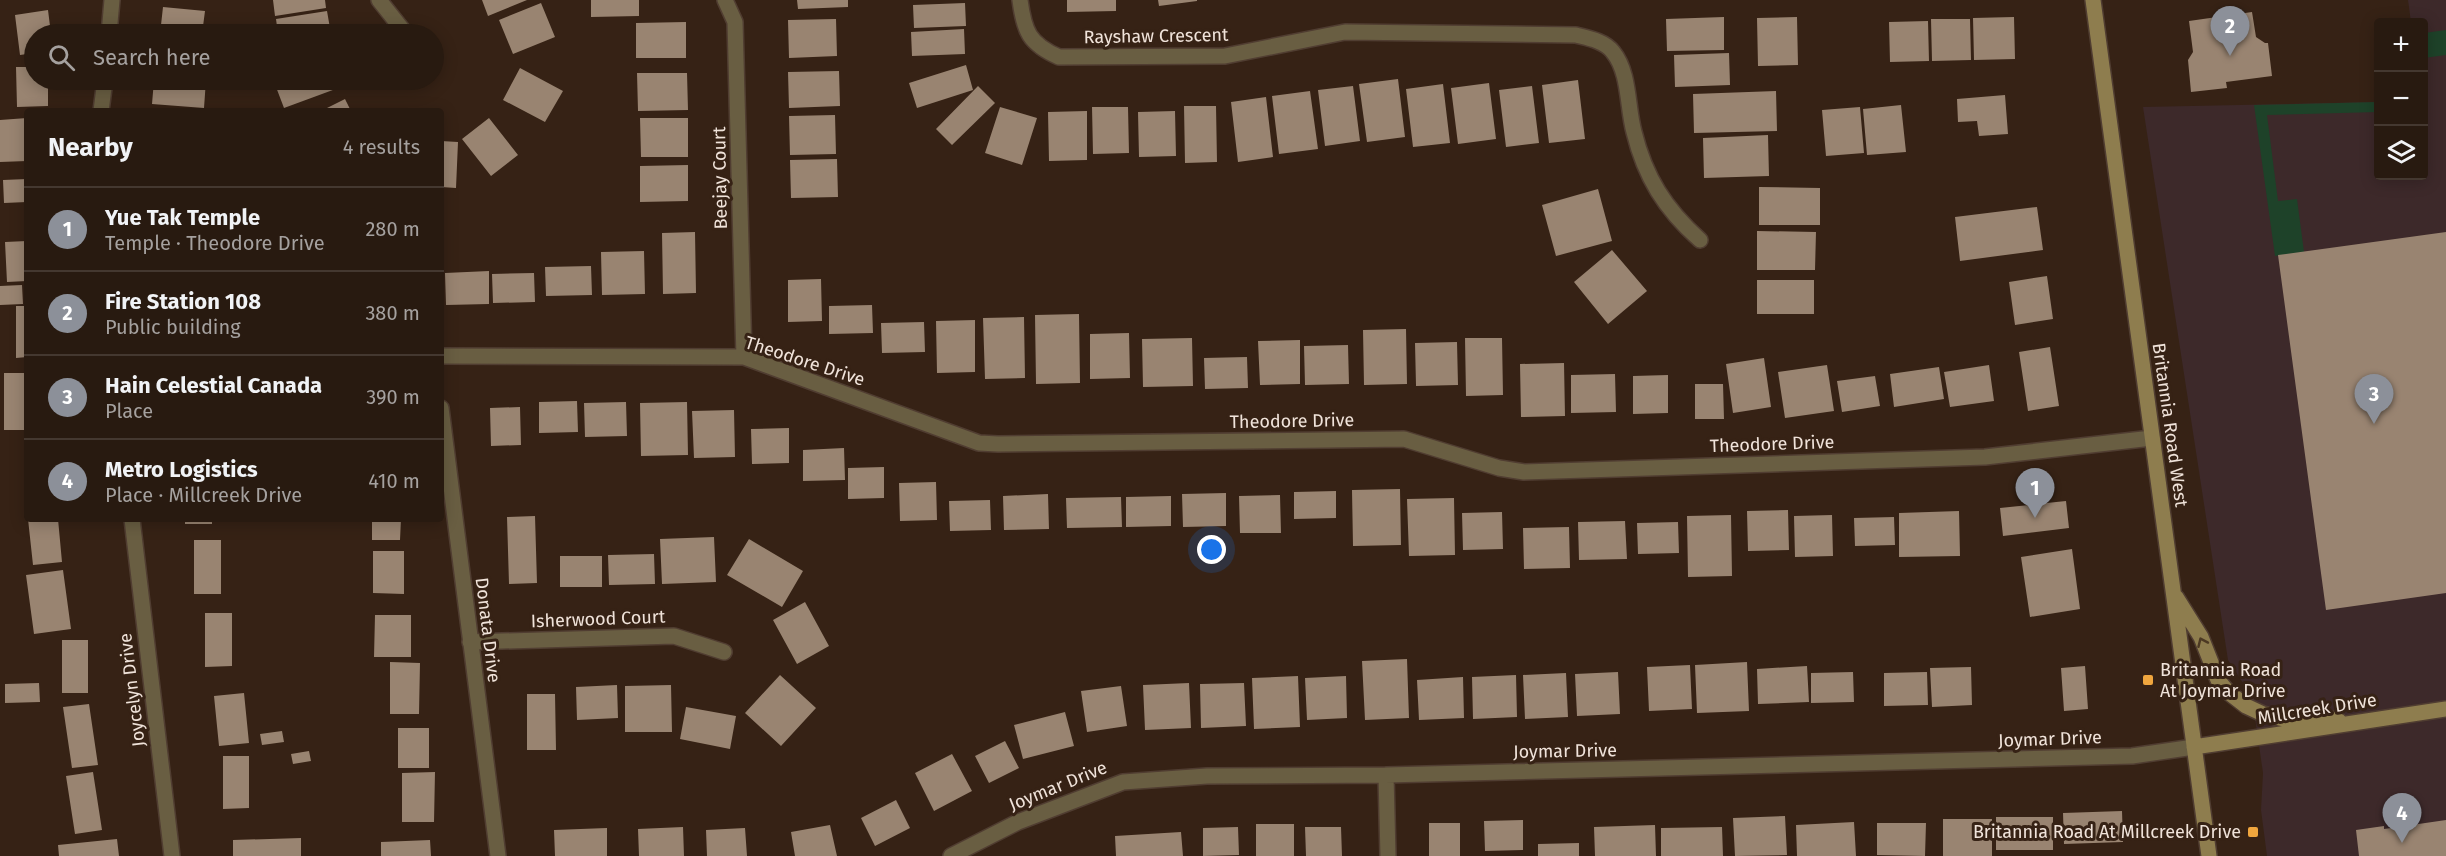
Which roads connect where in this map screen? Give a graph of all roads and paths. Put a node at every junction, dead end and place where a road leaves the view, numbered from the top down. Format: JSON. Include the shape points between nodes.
{"nodes":[{"id":1,"x":112,"y":0,"type":"edge"},
{"id":2,"x":379,"y":0,"type":"edge"},
{"id":3,"x":725,"y":0,"type":"edge"},
{"id":4,"x":1020,"y":0,"type":"edge"},
{"id":5,"x":2093,"y":0,"type":"edge"},
{"id":6,"x":110,"y":24,"type":"edge"},
{"id":7,"x":398,"y":24,"type":"edge"},
{"id":8,"x":104,"y":90,"type":"edge"},
{"id":9,"x":101,"y":108,"type":"edge"},
{"id":10,"x":1700,"y":240,"type":"dead end"},
{"id":11,"x":444,"y":356,"type":"edge"},
{"id":12,"x":744,"y":357,"type":"junction"},
{"id":13,"x":444,"y":432,"type":"edge"},
{"id":14,"x":2152,"y":438,"type":"junction"},
{"id":15,"x":132,"y":522,"type":"edge"},
{"id":16,"x":2173,"y":591,"type":"junction"},
{"id":17,"x":470,"y":642,"type":"junction"},
{"id":18,"x":724,"y":652,"type":"dead end"},
{"id":19,"x":2446,"y":709,"type":"edge"},
{"id":20,"x":2348,"y":723,"type":"junction"},
{"id":21,"x":2194,"y":747,"type":"junction"},
{"id":22,"x":1386,"y":775,"type":"junction"},
{"id":23,"x":172,"y":856,"type":"edge"},
{"id":24,"x":498,"y":856,"type":"edge"},
{"id":25,"x":951,"y":856,"type":"edge"},
{"id":26,"x":1388,"y":856,"type":"edge"},
{"id":27,"x":2209,"y":856,"type":"edge"}],
"edges":[{"from":1,"to":6,"type":"street"},
{"from":2,"to":7,"type":"street"},
{"from":3,"to":12,"type":"street","name":"Beejay Court","via":[[735,22]]},
{"from":4,"to":10,"type":"street","name":"Rayshaw Crescent","via":[[1030,38],[1042,50],[1059,57],[1226,56],[1345,32],[1576,35],[1595,40],[1612,50],[1622,68],[1634,133],[1656,190],[1677,220]]},
{"from":5,"to":14,"type":"main road","name":"Britannia Road West"},
{"from":8,"to":9,"type":"street"},
{"from":11,"to":12,"type":"street","name":"Theodore Drive"},
{"from":12,"to":14,"type":"street","name":"Theodore Drive","via":[[979,443],[1404,439],[1524,472],[1985,457]]},
{"from":13,"to":17,"type":"street","name":"Donata Drive"},
{"from":14,"to":16,"type":"main road","name":"Britannia Road West"},
{"from":15,"to":23,"type":"street","name":"Joycelyn Drive"},
{"from":20,"to":16,"type":"main road","one_way":true,"via":[[2320,716],[2288,720],[2262,714],[2237,699],[2218,680],[2200,637]]},
{"from":16,"to":21,"type":"main road","name":"Britannia Road West"},
{"from":17,"to":18,"type":"street","name":"Isherwood Court","via":[[674,636]]},
{"from":17,"to":24,"type":"street","name":"Donata Drive"},
{"from":19,"to":20,"type":"main road","name":"Millcreek Drive"},
{"from":20,"to":21,"type":"main road","name":"Millcreek Drive"},
{"from":21,"to":22,"type":"street","name":"Joymar Drive","via":[[2132,756]]},
{"from":21,"to":27,"type":"main road","name":"Britannia Road West"},
{"from":22,"to":25,"type":"street","name":"Joymar Drive","via":[[1207,776],[1123,782],[1018,822]]},
{"from":22,"to":26,"type":"street"}]}
